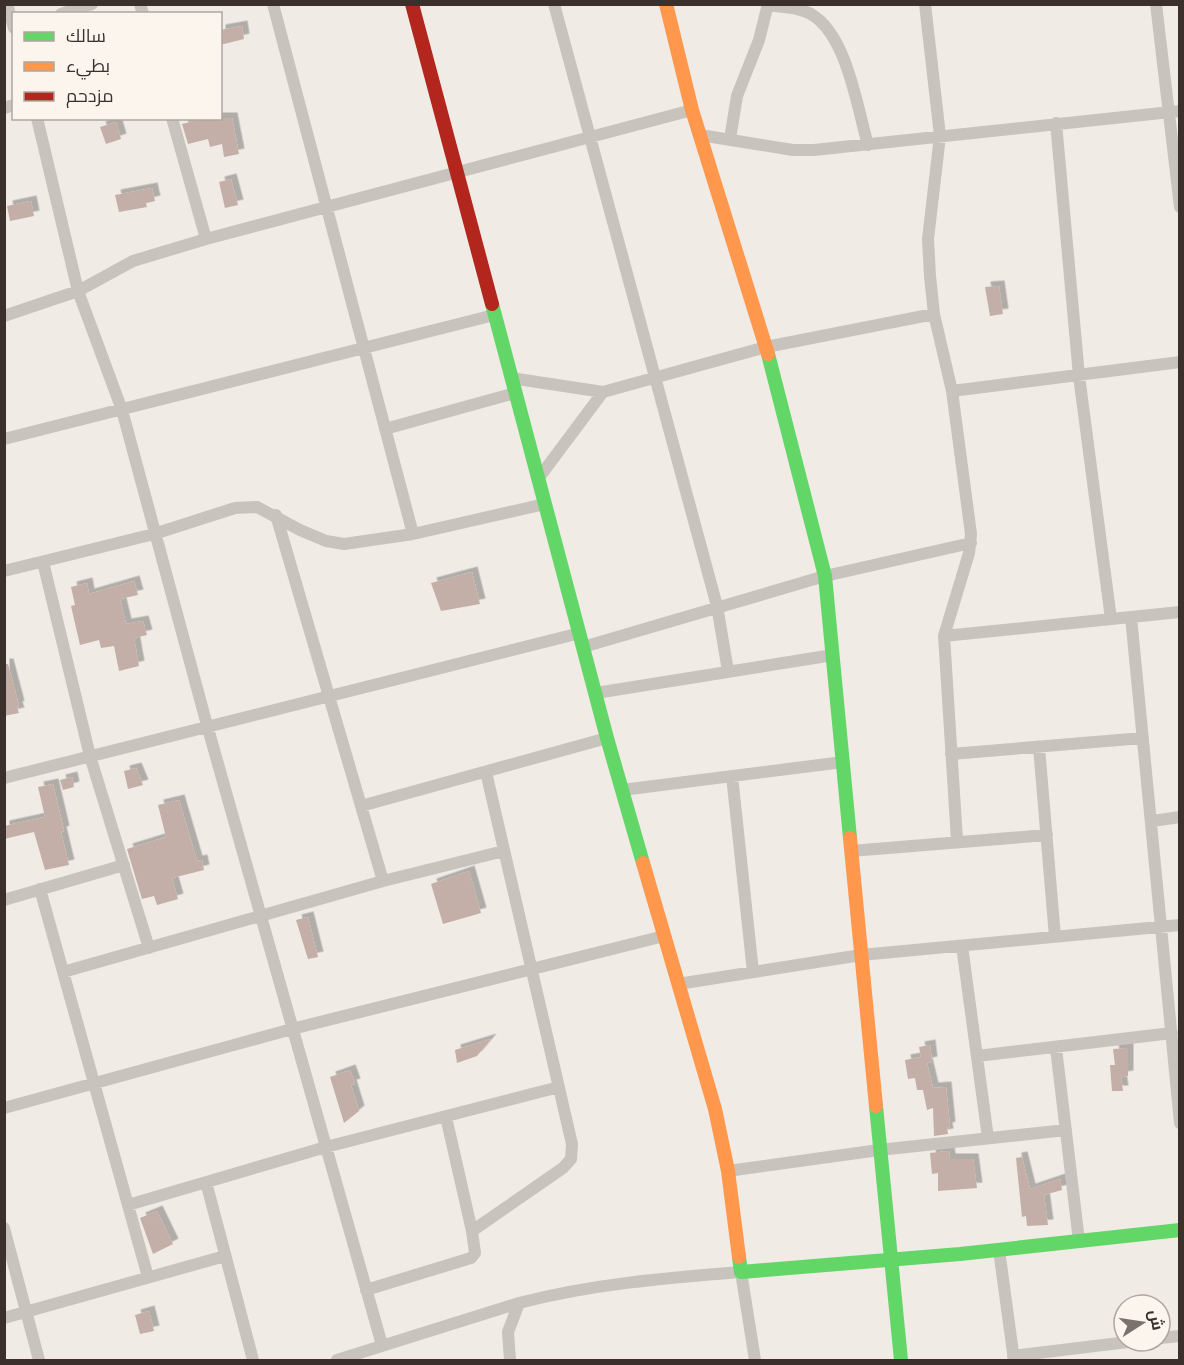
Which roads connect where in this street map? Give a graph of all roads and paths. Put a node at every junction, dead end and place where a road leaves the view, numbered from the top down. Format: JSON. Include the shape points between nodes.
{"nodes":[{"id":1,"x":7,"y":4,"type":"edge"},
{"id":2,"x":92,"y":4,"type":"edge"},
{"id":3,"x":273,"y":4,"type":"edge"},
{"id":4,"x":412,"y":4,"type":"edge"},
{"id":5,"x":554,"y":4,"type":"edge"},
{"id":6,"x":666,"y":4,"type":"edge"},
{"id":7,"x":925,"y":4,"type":"edge"},
{"id":8,"x":1156,"y":4,"type":"edge"},
{"id":9,"x":768,"y":5,"type":"edge"},
{"id":10,"x":67,"y":12,"type":"edge"},
{"id":11,"x":12,"y":23,"type":"edge"},
{"id":12,"x":692,"y":110,"type":"junction"},
{"id":13,"x":1174,"y":111,"type":"edge"},
{"id":14,"x":37,"y":120,"type":"edge"},
{"id":15,"x":173,"y":120,"type":"edge"},
{"id":16,"x":1056,"y":123,"type":"junction"},
{"id":17,"x":700,"y":135,"type":"junction"},
{"id":18,"x":940,"y":136,"type":"junction"},
{"id":19,"x":589,"y":137,"type":"junction"},
{"id":20,"x":730,"y":140,"type":"junction"},
{"id":21,"x":868,"y":145,"type":"junction"},
{"id":22,"x":456,"y":173,"type":"junction"},
{"id":23,"x":1179,"y":207,"type":"edge"},
{"id":24,"x":326,"y":208,"type":"junction"},
{"id":25,"x":206,"y":239,"type":"junction"},
{"id":26,"x":78,"y":291,"type":"junction"},
{"id":27,"x":934,"y":314,"type":"junction"},
{"id":28,"x":494,"y":315,"type":"junction"},
{"id":29,"x":4,"y":316,"type":"edge"},
{"id":30,"x":766,"y":347,"type":"junction"},
{"id":31,"x":363,"y":348,"type":"junction"},
{"id":32,"x":1179,"y":362,"type":"edge"},
{"id":33,"x":1079,"y":376,"type":"junction"},
{"id":34,"x":511,"y":378,"type":"junction"},
{"id":35,"x":655,"y":378,"type":"junction"},
{"id":36,"x":951,"y":391,"type":"junction"},
{"id":37,"x":603,"y":392,"type":"junction"},
{"id":38,"x":515,"y":393,"type":"junction"},
{"id":39,"x":122,"y":411,"type":"junction"},
{"id":40,"x":385,"y":429,"type":"junction"},
{"id":41,"x":4,"y":439,"type":"edge"},
{"id":42,"x":538,"y":479,"type":"junction"},
{"id":43,"x":545,"y":504,"type":"junction"},
{"id":44,"x":276,"y":515,"type":"junction"},
{"id":45,"x":154,"y":534,"type":"junction"},
{"id":46,"x":413,"y":534,"type":"junction"},
{"id":47,"x":971,"y":543,"type":"junction"},
{"id":48,"x":43,"y":562,"type":"junction"},
{"id":49,"x":4,"y":571,"type":"edge"},
{"id":50,"x":825,"y":576,"type":"junction"},
{"id":51,"x":717,"y":606,"type":"junction"},
{"id":52,"x":1179,"y":612,"type":"edge"},
{"id":53,"x":1131,"y":617,"type":"junction"},
{"id":54,"x":1111,"y":619,"type":"junction"},
{"id":55,"x":944,"y":636,"type":"junction"},
{"id":56,"x":582,"y":640,"type":"junction"},
{"id":57,"x":832,"y":654,"type":"junction"},
{"id":58,"x":728,"y":671,"type":"junction"},
{"id":59,"x":596,"y":693,"type":"junction"},
{"id":60,"x":329,"y":696,"type":"junction"},
{"id":61,"x":207,"y":725,"type":"junction"},
{"id":62,"x":607,"y":738,"type":"junction"},
{"id":63,"x":1143,"y":738,"type":"junction"},
{"id":64,"x":1039,"y":747,"type":"junction"},
{"id":65,"x":951,"y":754,"type":"junction"},
{"id":66,"x":90,"y":756,"type":"junction"},
{"id":67,"x":843,"y":762,"type":"junction"},
{"id":68,"x":486,"y":772,"type":"junction"},
{"id":69,"x":732,"y":776,"type":"junction"},
{"id":70,"x":4,"y":778,"type":"edge"},
{"id":71,"x":622,"y":790,"type":"junction"},
{"id":72,"x":361,"y":806,"type":"junction"},
{"id":73,"x":1179,"y":818,"type":"edge"},
{"id":74,"x":1152,"y":820,"type":"junction"},
{"id":75,"x":1047,"y":835,"type":"junction"},
{"id":76,"x":957,"y":840,"type":"junction"},
{"id":77,"x":851,"y":850,"type":"junction"},
{"id":78,"x":504,"y":851,"type":"junction"},
{"id":79,"x":124,"y":865,"type":"junction"},
{"id":80,"x":383,"y":881,"type":"junction"},
{"id":81,"x":40,"y":889,"type":"junction"},
{"id":82,"x":4,"y":900,"type":"edge"},
{"id":83,"x":261,"y":917,"type":"junction"},
{"id":84,"x":1179,"y":926,"type":"edge"},
{"id":85,"x":1163,"y":927,"type":"junction"},
{"id":86,"x":664,"y":936,"type":"junction"},
{"id":87,"x":1055,"y":937,"type":"junction"},
{"id":88,"x":962,"y":945,"type":"junction"},
{"id":89,"x":149,"y":948,"type":"junction"},
{"id":90,"x":861,"y":955,"type":"junction"},
{"id":91,"x":530,"y":969,"type":"junction"},
{"id":92,"x":63,"y":972,"type":"junction"},
{"id":93,"x":753,"y":972,"type":"junction"},
{"id":94,"x":678,"y":984,"type":"junction"},
{"id":95,"x":292,"y":1029,"type":"junction"},
{"id":96,"x":1172,"y":1033,"type":"junction"},
{"id":97,"x":1056,"y":1048,"type":"junction"},
{"id":98,"x":977,"y":1056,"type":"junction"},
{"id":99,"x":95,"y":1083,"type":"junction"},
{"id":100,"x":559,"y":1086,"type":"junction"},
{"id":101,"x":4,"y":1107,"type":"edge"},
{"id":102,"x":446,"y":1117,"type":"junction"},
{"id":103,"x":1179,"y":1123,"type":"edge"},
{"id":104,"x":1066,"y":1130,"type":"junction"},
{"id":105,"x":988,"y":1138,"type":"junction"},
{"id":106,"x":326,"y":1147,"type":"junction"},
{"id":107,"x":879,"y":1150,"type":"junction"},
{"id":108,"x":728,"y":1171,"type":"junction"},
{"id":109,"x":206,"y":1182,"type":"junction"},
{"id":110,"x":128,"y":1205,"type":"junction"},
{"id":111,"x":4,"y":1228,"type":"edge"},
{"id":112,"x":1179,"y":1230,"type":"edge"},
{"id":113,"x":472,"y":1231,"type":"junction"},
{"id":114,"x":1079,"y":1241,"type":"junction"},
{"id":115,"x":999,"y":1250,"type":"junction"},
{"id":116,"x":225,"y":1256,"type":"junction"},
{"id":117,"x":890,"y":1261,"type":"junction"},
{"id":118,"x":741,"y":1272,"type":"junction"},
{"id":119,"x":148,"y":1277,"type":"junction"},
{"id":120,"x":366,"y":1290,"type":"junction"},
{"id":121,"x":519,"y":1303,"type":"junction"},
{"id":122,"x":26,"y":1312,"type":"junction"},
{"id":123,"x":4,"y":1318,"type":"edge"},
{"id":124,"x":1112,"y":1344,"type":"edge"},
{"id":125,"x":382,"y":1345,"type":"junction"},
{"id":126,"x":1014,"y":1358,"type":"edge"},
{"id":127,"x":345,"y":1359,"type":"edge"},
{"id":128,"x":39,"y":1360,"type":"edge"},
{"id":129,"x":253,"y":1360,"type":"edge"},
{"id":130,"x":510,"y":1360,"type":"edge"},
{"id":131,"x":755,"y":1360,"type":"edge"},
{"id":132,"x":901,"y":1360,"type":"edge"}],
"edges":[{"from":1,"to":11,"type":"street"},
{"from":2,"to":10,"type":"street"},
{"from":3,"to":24,"type":"street"},
{"from":4,"to":22,"type":"street"},
{"from":5,"to":19,"type":"street"},
{"from":6,"to":12,"type":"street"},
{"from":7,"to":18,"type":"street"},
{"from":8,"to":13,"type":"street"},
{"from":9,"to":20,"type":"street","via":[[738,96]]},
{"from":9,"to":21,"type":"street","via":[[805,11],[834,38]]},
{"from":12,"to":17,"type":"street"},
{"from":12,"to":19,"type":"street"},
{"from":13,"to":16,"type":"street"},
{"from":13,"to":23,"type":"street"},
{"from":14,"to":26,"type":"street"},
{"from":15,"to":25,"type":"street"},
{"from":16,"to":18,"type":"street"},
{"from":16,"to":33,"type":"street"},
{"from":17,"to":20,"type":"street"},
{"from":17,"to":30,"type":"street"},
{"from":18,"to":21,"type":"street"},
{"from":18,"to":27,"type":"street","via":[[928,239]]},
{"from":19,"to":22,"type":"street"},
{"from":19,"to":35,"type":"street"},
{"from":20,"to":21,"type":"street","via":[[793,150]]},
{"from":22,"to":24,"type":"street"},
{"from":22,"to":28,"type":"street"},
{"from":24,"to":25,"type":"street"},
{"from":24,"to":31,"type":"street"},
{"from":25,"to":26,"type":"street","via":[[134,261]]},
{"from":26,"to":29,"type":"street"},
{"from":26,"to":39,"type":"street"},
{"from":27,"to":30,"type":"street"},
{"from":27,"to":36,"type":"street"},
{"from":28,"to":31,"type":"street"},
{"from":28,"to":34,"type":"street"},
{"from":30,"to":35,"type":"street"},
{"from":30,"to":50,"type":"street"},
{"from":31,"to":39,"type":"street"},
{"from":31,"to":40,"type":"street"},
{"from":32,"to":33,"type":"street"},
{"from":33,"to":36,"type":"street"},
{"from":33,"to":54,"type":"street"},
{"from":34,"to":37,"type":"street"},
{"from":34,"to":38,"type":"street"},
{"from":35,"to":37,"type":"street"},
{"from":35,"to":51,"type":"street"},
{"from":36,"to":47,"type":"street"},
{"from":37,"to":42,"type":"street"},
{"from":38,"to":40,"type":"street"},
{"from":38,"to":42,"type":"street"},
{"from":39,"to":41,"type":"street"},
{"from":39,"to":45,"type":"street"},
{"from":40,"to":46,"type":"street"},
{"from":42,"to":43,"type":"street"},
{"from":43,"to":46,"type":"street"},
{"from":43,"to":56,"type":"street"},
{"from":44,"to":45,"type":"street","via":[[257,507],[236,508]]},
{"from":44,"to":46,"type":"street","via":[[309,534],[344,544]]},
{"from":44,"to":60,"type":"street"},
{"from":45,"to":48,"type":"street"},
{"from":45,"to":61,"type":"street"},
{"from":47,"to":50,"type":"street"},
{"from":47,"to":55,"type":"street"},
{"from":48,"to":49,"type":"street"},
{"from":48,"to":66,"type":"street"},
{"from":50,"to":51,"type":"street"},
{"from":50,"to":57,"type":"street"},
{"from":51,"to":56,"type":"street"},
{"from":51,"to":58,"type":"street"},
{"from":52,"to":53,"type":"street"},
{"from":53,"to":54,"type":"street"},
{"from":53,"to":63,"type":"street"},
{"from":54,"to":55,"type":"street"},
{"from":55,"to":65,"type":"street"},
{"from":56,"to":59,"type":"street"},
{"from":56,"to":60,"type":"street"},
{"from":57,"to":58,"type":"street"},
{"from":57,"to":67,"type":"street"},
{"from":58,"to":59,"type":"street"},
{"from":59,"to":62,"type":"street"},
{"from":60,"to":61,"type":"street"},
{"from":60,"to":72,"type":"street"},
{"from":61,"to":66,"type":"street"},
{"from":61,"to":83,"type":"street"},
{"from":62,"to":68,"type":"street"},
{"from":62,"to":71,"type":"street"},
{"from":63,"to":64,"type":"street"},
{"from":63,"to":74,"type":"street"},
{"from":64,"to":65,"type":"street"},
{"from":64,"to":75,"type":"street"},
{"from":65,"to":76,"type":"street"},
{"from":66,"to":70,"type":"street"},
{"from":66,"to":79,"type":"street"},
{"from":67,"to":69,"type":"street"},
{"from":67,"to":77,"type":"street"},
{"from":68,"to":72,"type":"street"},
{"from":68,"to":78,"type":"street"},
{"from":69,"to":71,"type":"street"},
{"from":69,"to":93,"type":"street"},
{"from":71,"to":86,"type":"street"},
{"from":72,"to":80,"type":"street"},
{"from":73,"to":74,"type":"street"},
{"from":74,"to":85,"type":"street"},
{"from":75,"to":76,"type":"street"},
{"from":75,"to":87,"type":"street"},
{"from":76,"to":77,"type":"street"},
{"from":77,"to":90,"type":"street"},
{"from":78,"to":80,"type":"street"},
{"from":78,"to":91,"type":"street"},
{"from":79,"to":81,"type":"street"},
{"from":79,"to":89,"type":"street"},
{"from":80,"to":83,"type":"street"},
{"from":81,"to":82,"type":"street"},
{"from":81,"to":92,"type":"street"},
{"from":83,"to":89,"type":"street"},
{"from":83,"to":95,"type":"street"},
{"from":84,"to":85,"type":"street"},
{"from":85,"to":87,"type":"street"},
{"from":85,"to":96,"type":"street"},
{"from":86,"to":91,"type":"street"},
{"from":86,"to":94,"type":"street"},
{"from":87,"to":88,"type":"street"},
{"from":88,"to":90,"type":"street"},
{"from":88,"to":98,"type":"street"},
{"from":89,"to":92,"type":"street"},
{"from":90,"to":93,"type":"street"},
{"from":90,"to":107,"type":"street"},
{"from":91,"to":95,"type":"street"},
{"from":91,"to":100,"type":"street"},
{"from":92,"to":99,"type":"street"},
{"from":93,"to":94,"type":"street"},
{"from":94,"to":108,"type":"street","via":[[718,1119]]},
{"from":95,"to":99,"type":"street"},
{"from":95,"to":106,"type":"street"},
{"from":96,"to":97,"type":"street"},
{"from":96,"to":103,"type":"street"},
{"from":97,"to":98,"type":"street"},
{"from":97,"to":104,"type":"street"},
{"from":98,"to":105,"type":"street"},
{"from":99,"to":101,"type":"street"},
{"from":99,"to":110,"type":"street"},
{"from":100,"to":102,"type":"street"},
{"from":100,"to":113,"type":"street","via":[[572,1144],[571,1159]]},
{"from":102,"to":106,"type":"street"},
{"from":102,"to":113,"type":"street"},
{"from":104,"to":105,"type":"street"},
{"from":104,"to":114,"type":"street"},
{"from":105,"to":107,"type":"street"},
{"from":106,"to":109,"type":"street"},
{"from":106,"to":120,"type":"street"},
{"from":107,"to":108,"type":"street"},
{"from":107,"to":117,"type":"street"},
{"from":108,"to":118,"type":"street"},
{"from":109,"to":110,"type":"street"},
{"from":109,"to":116,"type":"street"},
{"from":110,"to":119,"type":"street"},
{"from":111,"to":122,"type":"street"},
{"from":112,"to":114,"type":"street"},
{"from":113,"to":120,"type":"street","via":[[475,1253],[471,1258]]},
{"from":114,"to":115,"type":"street"},
{"from":115,"to":117,"type":"street"},
{"from":115,"to":126,"type":"street"},
{"from":116,"to":119,"type":"street"},
{"from":116,"to":129,"type":"street"},
{"from":117,"to":118,"type":"street"},
{"from":117,"to":132,"type":"street"},
{"from":118,"to":121,"type":"street","via":[[618,1282]]},
{"from":118,"to":131,"type":"street"},
{"from":119,"to":122,"type":"street"},
{"from":120,"to":125,"type":"street"},
{"from":121,"to":125,"type":"street"},
{"from":121,"to":130,"type":"street","via":[[508,1332]]},
{"from":122,"to":123,"type":"street"},
{"from":122,"to":128,"type":"street"},
{"from":124,"to":126,"type":"street"},
{"from":125,"to":127,"type":"street"}]}
